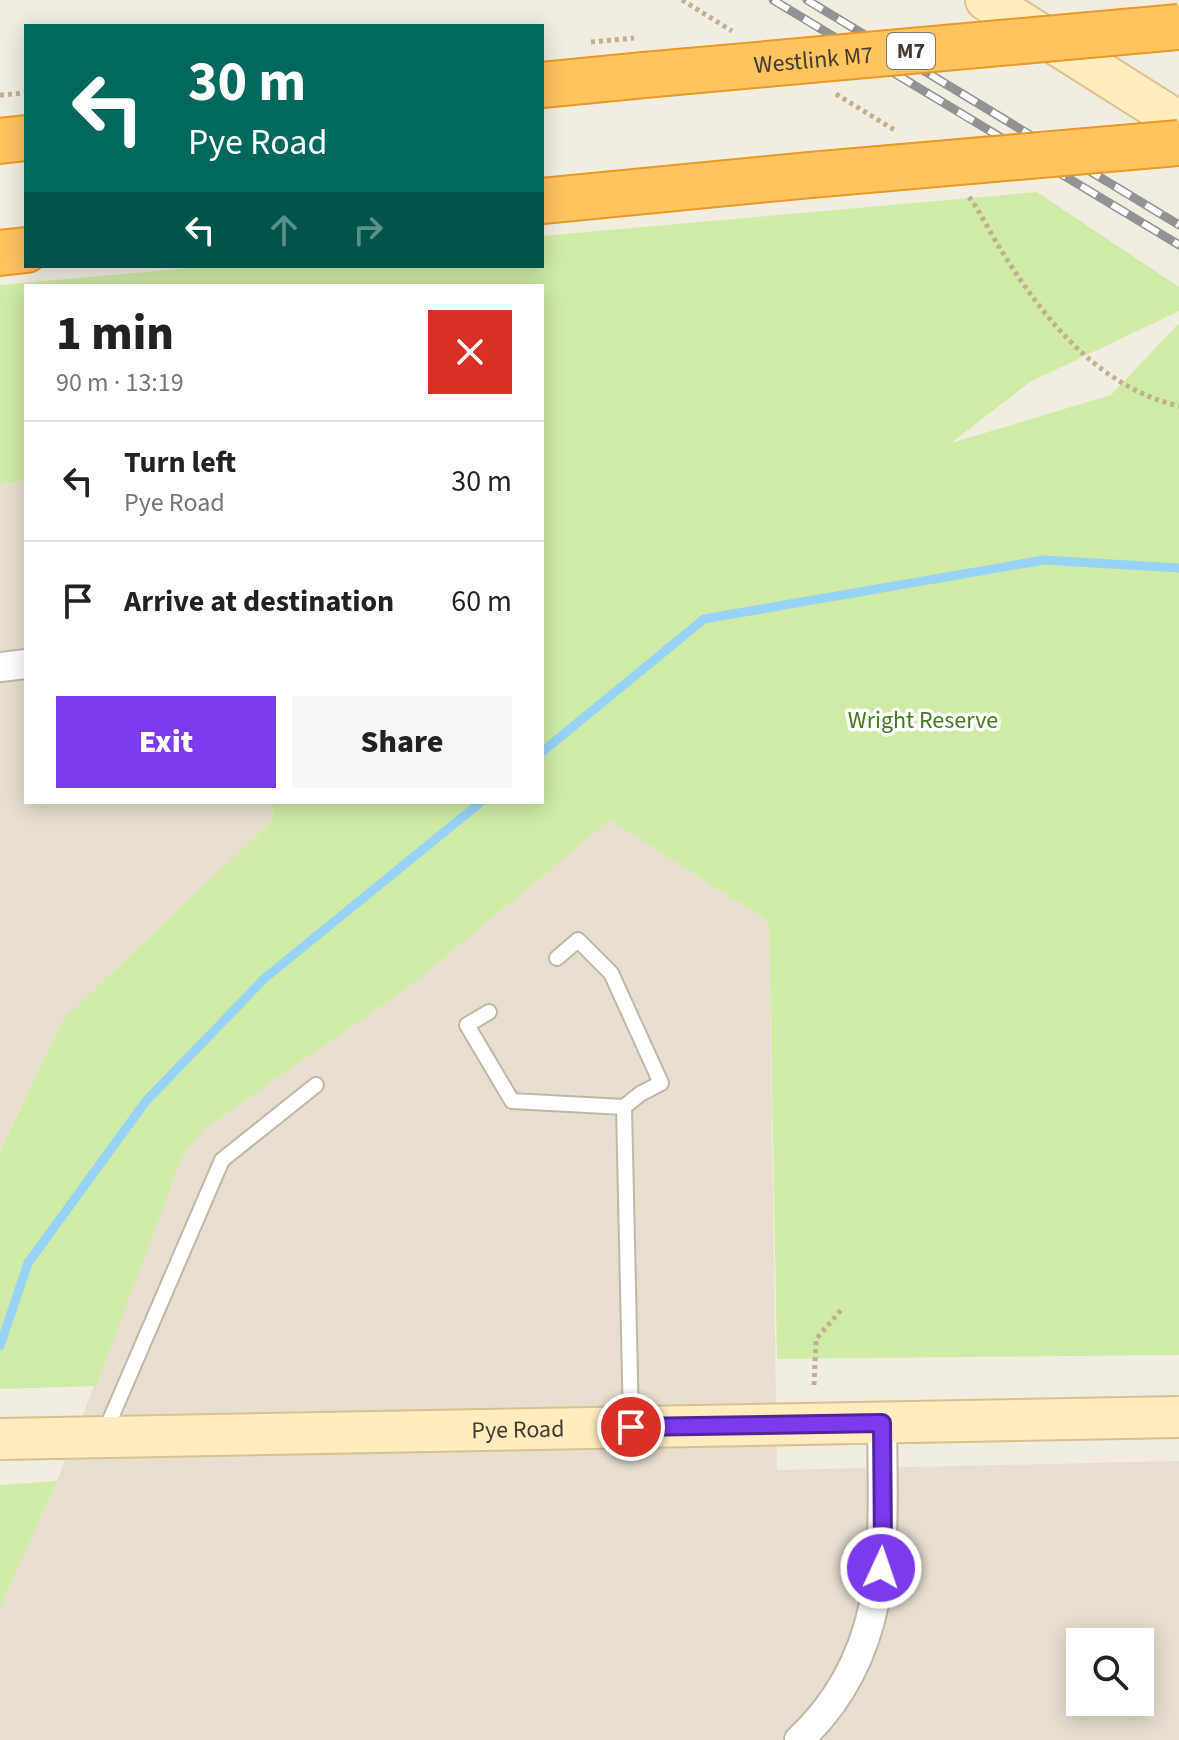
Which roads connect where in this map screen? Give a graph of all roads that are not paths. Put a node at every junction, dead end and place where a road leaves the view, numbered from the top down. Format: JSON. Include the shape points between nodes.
{"nodes":[{"id":1,"x":986,"y":0,"type":"edge"},
{"id":2,"x":1179,"y":27,"type":"edge"},
{"id":3,"x":544,"y":85,"type":"edge"},
{"id":4,"x":1179,"y":122,"type":"edge"},
{"id":5,"x":24,"y":138,"type":"edge"},
{"id":6,"x":0,"y":141,"type":"edge"},
{"id":7,"x":1179,"y":143,"type":"edge"},
{"id":8,"x":544,"y":201,"type":"edge"},
{"id":9,"x":24,"y":250,"type":"edge"},
{"id":10,"x":0,"y":253,"type":"edge"},
{"id":11,"x":24,"y":664,"type":"edge"},
{"id":12,"x":0,"y":667,"type":"edge"},
{"id":13,"x":557,"y":958,"type":"dead end"},
{"id":14,"x":489,"y":1012,"type":"dead end"},
{"id":15,"x":316,"y":1085,"type":"dead end"},
{"id":16,"x":624,"y":1107,"type":"junction"},
{"id":17,"x":1179,"y":1417,"type":"edge"},
{"id":18,"x":882,"y":1423,"type":"junction"},
{"id":19,"x":631,"y":1427,"type":"junction"},
{"id":20,"x":102,"y":1438,"type":"junction"},
{"id":21,"x":0,"y":1439,"type":"edge"},
{"id":22,"x":799,"y":1740,"type":"edge"}],
"edges":[{"from":1,"to":4,"type":"street"},
{"from":2,"to":3,"type":"highway","name":"Westlink M7","number":"M7","bridge":true},
{"from":5,"to":6,"type":"highway"},
{"from":7,"to":8,"type":"highway","bridge":true},
{"from":9,"to":10,"type":"highway"},
{"from":11,"to":12,"type":"street"},
{"from":13,"to":16,"type":"lane","via":[[578,940],[611,973],[661,1083]]},
{"from":14,"to":16,"type":"lane","via":[[467,1025],[512,1101]]},
{"from":15,"to":20,"type":"lane","via":[[222,1160]]},
{"from":16,"to":19,"type":"lane"},
{"from":17,"to":18,"type":"street","name":"Pye Road"},
{"from":18,"to":19,"type":"street","name":"Pye Road"},
{"from":18,"to":22,"type":"street","via":[[883,1549],[869,1629],[830,1706]]},
{"from":19,"to":20,"type":"street","name":"Pye Road"},
{"from":20,"to":21,"type":"street","name":"Pye Road"}]}
